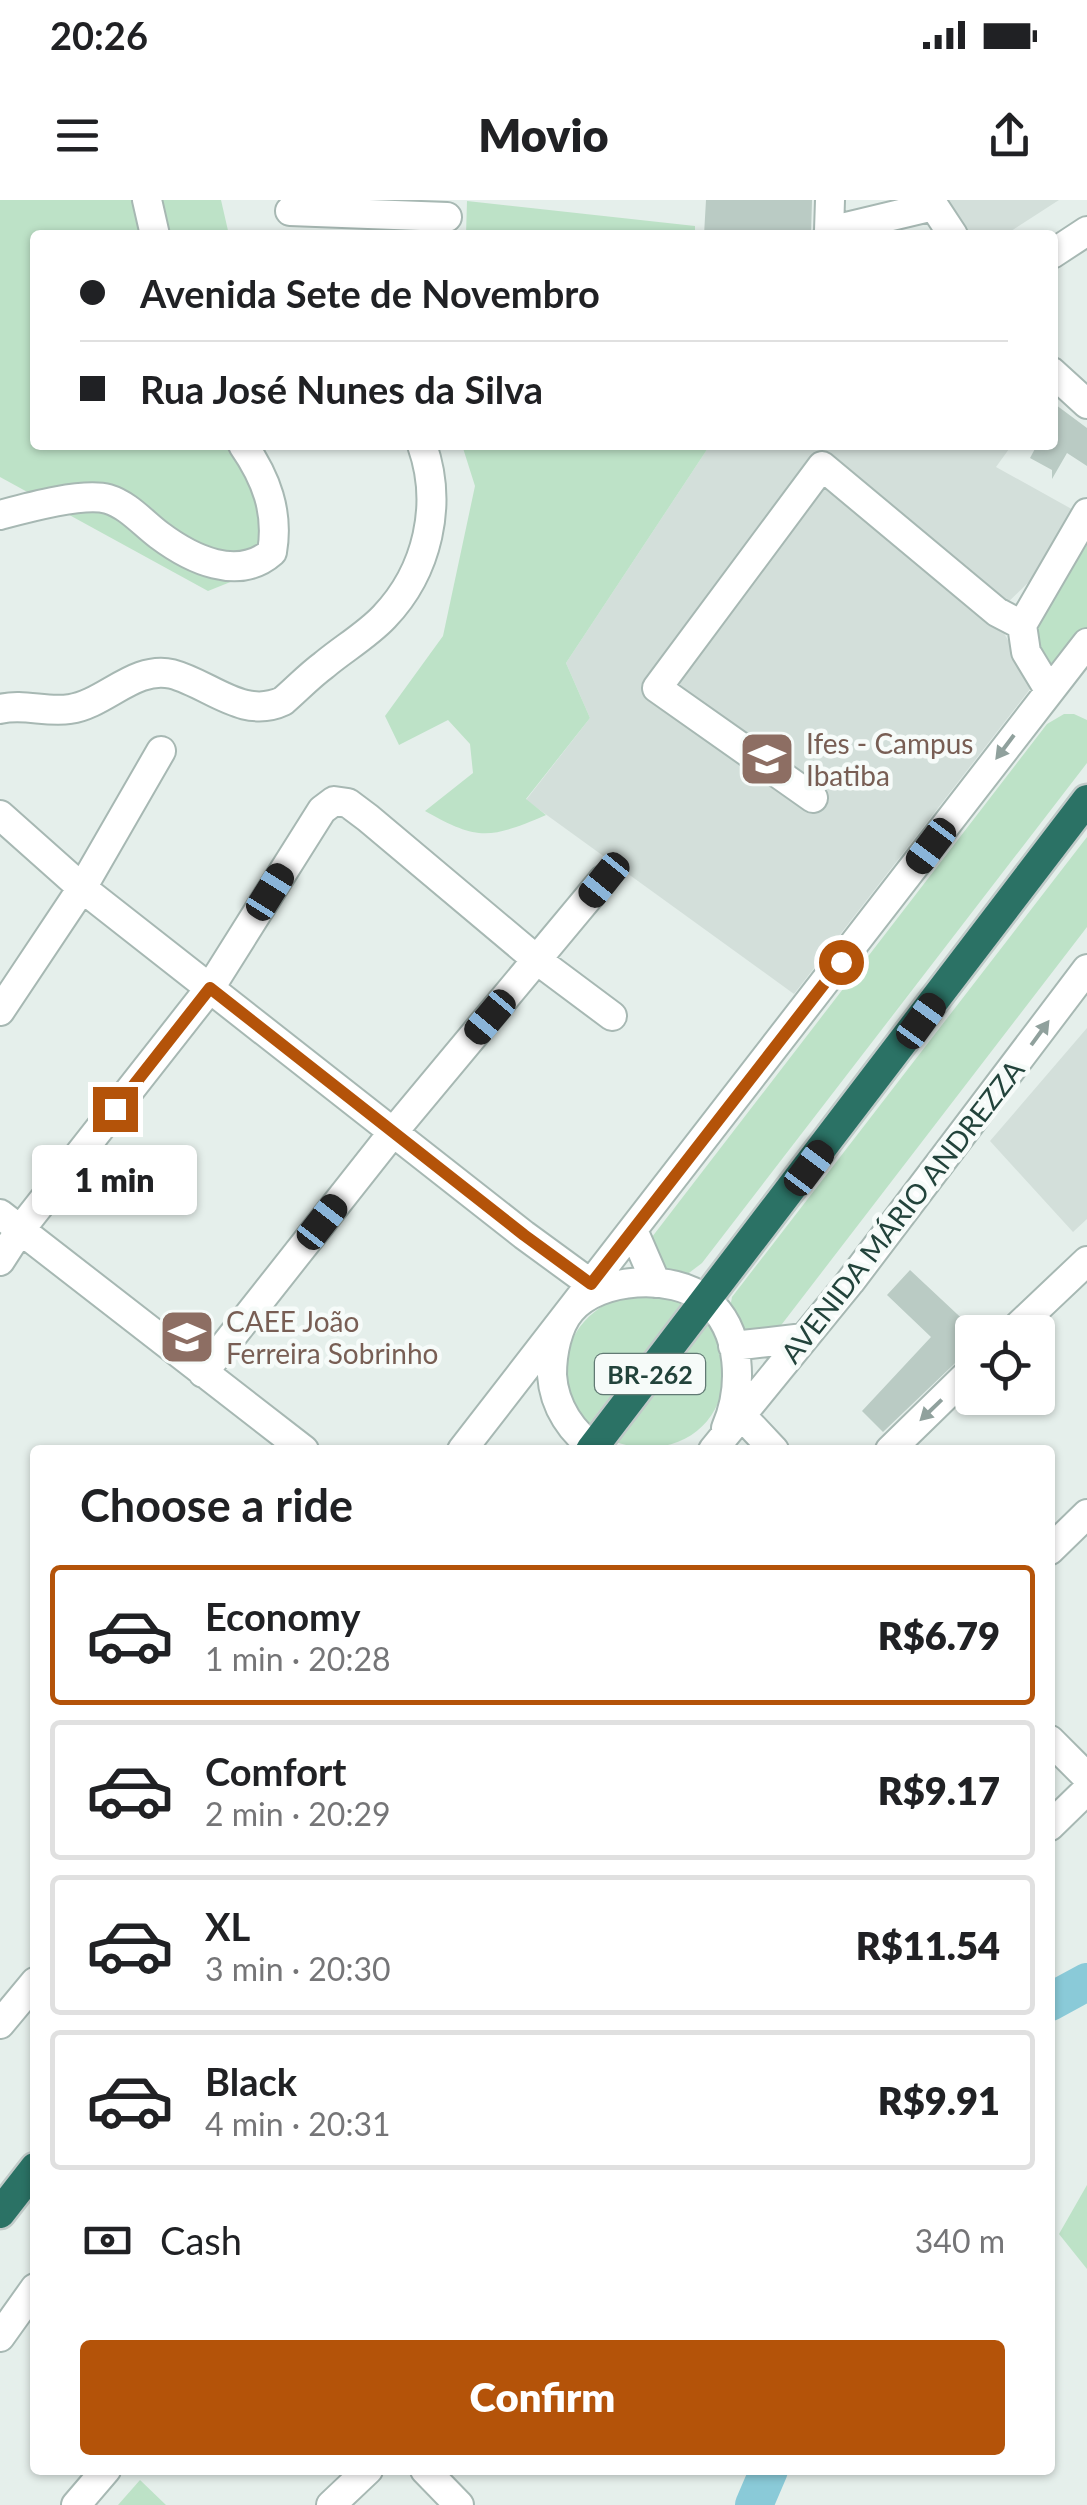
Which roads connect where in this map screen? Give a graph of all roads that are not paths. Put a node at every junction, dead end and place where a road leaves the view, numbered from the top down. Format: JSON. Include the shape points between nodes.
{"nodes":[{"id":1,"x":146,"y":200,"type":"edge"},
{"id":2,"x":830,"y":200,"type":"edge"},
{"id":3,"x":932,"y":203,"type":"edge"},
{"id":4,"x":291,"y":215,"type":"edge"},
{"id":5,"x":447,"y":217,"type":"edge"},
{"id":6,"x":154,"y":230,"type":"edge"},
{"id":7,"x":828,"y":230,"type":"edge"},
{"id":8,"x":838,"y":230,"type":"edge"},
{"id":9,"x":950,"y":230,"type":"edge"},
{"id":10,"x":1087,"y":231,"type":"edge"},
{"id":11,"x":1058,"y":250,"type":"edge"},
{"id":12,"x":1058,"y":377,"type":"edge"},
{"id":13,"x":1087,"y":404,"type":"edge"},
{"id":14,"x":246,"y":450,"type":"edge"},
{"id":15,"x":424,"y":450,"type":"edge"},
{"id":16,"x":1087,"y":513,"type":"edge"},
{"id":17,"x":0,"y":515,"type":"edge"},
{"id":18,"x":1022,"y":625,"type":"junction"},
{"id":19,"x":1087,"y":643,"type":"edge"},
{"id":20,"x":1049,"y":690,"type":"junction"},
{"id":21,"x":0,"y":709,"type":"edge"},
{"id":22,"x":160,"y":751,"type":"dead end"},
{"id":23,"x":813,"y":798,"type":"dead end"},
{"id":24,"x":1087,"y":800,"type":"edge"},
{"id":25,"x":0,"y":815,"type":"edge"},
{"id":26,"x":604,"y":880,"type":"dead end"},
{"id":27,"x":82,"y":888,"type":"junction"},
{"id":28,"x":538,"y":960,"type":"junction"},
{"id":29,"x":1087,"y":969,"type":"edge"},
{"id":30,"x":210,"y":988,"type":"junction"},
{"id":31,"x":0,"y":1012,"type":"edge"},
{"id":32,"x":612,"y":1016,"type":"dead end"},
{"id":33,"x":394,"y":1131,"type":"junction"},
{"id":34,"x":10,"y":1222,"type":"edge"},
{"id":35,"x":633,"y":1230,"type":"junction"},
{"id":36,"x":0,"y":1260,"type":"edge"},
{"id":37,"x":1087,"y":1261,"type":"edge"},
{"id":38,"x":591,"y":1284,"type":"junction"},
{"id":39,"x":656,"y":1284,"type":"junction"},
{"id":40,"x":706,"y":1300,"type":"junction"},
{"id":41,"x":570,"y":1310,"type":"junction"},
{"id":42,"x":1030,"y":1315,"type":"edge"},
{"id":43,"x":804,"y":1338,"type":"junction"},
{"id":44,"x":733,"y":1346,"type":"junction"},
{"id":45,"x":203,"y":1373,"type":"junction"},
{"id":46,"x":955,"y":1387,"type":"edge"},
{"id":47,"x":742,"y":1416,"type":"junction"},
{"id":48,"x":482,"y":1424,"type":"junction"},
{"id":49,"x":569,"y":1424,"type":"junction"},
{"id":50,"x":297,"y":1445,"type":"edge"},
{"id":51,"x":466,"y":1445,"type":"edge"},
{"id":52,"x":590,"y":1445,"type":"edge"},
{"id":53,"x":597,"y":1445,"type":"edge"},
{"id":54,"x":713,"y":1445,"type":"edge"},
{"id":55,"x":714,"y":1445,"type":"edge"},
{"id":56,"x":769,"y":1445,"type":"edge"},
{"id":57,"x":895,"y":1445,"type":"edge"},
{"id":58,"x":1087,"y":1514,"type":"edge"},
{"id":59,"x":1055,"y":1545,"type":"edge"},
{"id":60,"x":1055,"y":1745,"type":"edge"},
{"id":61,"x":1087,"y":1777,"type":"edge"},
{"id":62,"x":1087,"y":1790,"type":"edge"},
{"id":63,"x":1055,"y":1821,"type":"edge"},
{"id":64,"x":30,"y":1988,"type":"edge"},
{"id":65,"x":0,"y":2024,"type":"edge"},
{"id":66,"x":30,"y":2175,"type":"edge"},
{"id":67,"x":0,"y":2214,"type":"edge"},
{"id":68,"x":30,"y":2295,"type":"edge"},
{"id":69,"x":0,"y":2338,"type":"edge"},
{"id":70,"x":102,"y":2475,"type":"edge"},
{"id":71,"x":363,"y":2475,"type":"edge"},
{"id":72,"x":431,"y":2475,"type":"edge"},
{"id":73,"x":76,"y":2505,"type":"edge"},
{"id":74,"x":331,"y":2505,"type":"edge"},
{"id":75,"x":459,"y":2505,"type":"edge"}],
"edges":[{"from":1,"to":6,"type":"street"},
{"from":2,"to":7,"type":"street"},
{"from":3,"to":8,"type":"street"},
{"from":3,"to":9,"type":"street"},
{"from":4,"to":5,"type":"street"},
{"from":10,"to":11,"type":"street"},
{"from":12,"to":13,"type":"street"},
{"from":14,"to":17,"type":"street","via":[[267,486],[275,534],[272,552],[249,568],[188,554],[106,498]]},
{"from":15,"to":21,"type":"street","via":[[434,500],[408,585],[384,617],[283,700],[254,707],[171,674],[148,674],[72,709]]},
{"from":16,"to":18,"type":"street"},
{"from":18,"to":20,"type":"street","via":[[1026,652]]},
{"from":18,"to":23,"type":"street","via":[[822,466],[657,688]]},
{"from":19,"to":20,"type":"street"},
{"from":20,"to":35,"type":"street","one_way":true},
{"from":22,"to":27,"type":"street"},
{"from":24,"to":40,"type":"highway","number":"BR-262"},
{"from":25,"to":27,"type":"street"},
{"from":26,"to":28,"type":"street"},
{"from":27,"to":30,"type":"street"},
{"from":27,"to":31,"type":"street"},
{"from":28,"to":30,"type":"street","via":[[348,803],[334,801],[322,810]]},
{"from":28,"to":32,"type":"street"},
{"from":28,"to":33,"type":"street"},
{"from":43,"to":29,"type":"street","name":"AVENIDA MÁRIO ANDREZZA","one_way":true},
{"from":30,"to":33,"type":"street"},
{"from":30,"to":34,"type":"street"},
{"from":33,"to":38,"type":"street"},
{"from":33,"to":45,"type":"street"},
{"from":34,"to":36,"type":"street"},
{"from":34,"to":45,"type":"street"},
{"from":35,"to":38,"type":"street"},
{"from":35,"to":39,"type":"street"},
{"from":37,"to":42,"type":"street"},
{"from":38,"to":41,"type":"street"},
{"from":39,"to":40,"type":"street"},
{"from":39,"to":41,"type":"street","via":[[601,1291]]},
{"from":40,"to":44,"type":"street"},
{"from":40,"to":53,"type":"highway","number":"BR-262"},
{"from":41,"to":48,"type":"street"},
{"from":41,"to":49,"type":"street","via":[[552,1367]]},
{"from":43,"to":44,"type":"street"},
{"from":43,"to":47,"type":"street","name":"AVENIDA MÁRIO ANDREZZA"},
{"from":44,"to":54,"type":"street","via":[[737,1394]]},
{"from":45,"to":50,"type":"street"},
{"from":46,"to":57,"type":"street","one_way":true},
{"from":47,"to":55,"type":"street","name":"AVENIDA MÁRIO ANDREZZA"},
{"from":47,"to":56,"type":"street"},
{"from":48,"to":49,"type":"street","via":[[522,1399],[554,1409]]},
{"from":48,"to":51,"type":"street"},
{"from":49,"to":52,"type":"street"},
{"from":58,"to":59,"type":"street"},
{"from":60,"to":61,"type":"street"},
{"from":62,"to":63,"type":"street"},
{"from":64,"to":65,"type":"street"},
{"from":66,"to":67,"type":"highway"},
{"from":68,"to":69,"type":"street"},
{"from":70,"to":73,"type":"street"},
{"from":71,"to":74,"type":"street"},
{"from":72,"to":75,"type":"street"}]}
